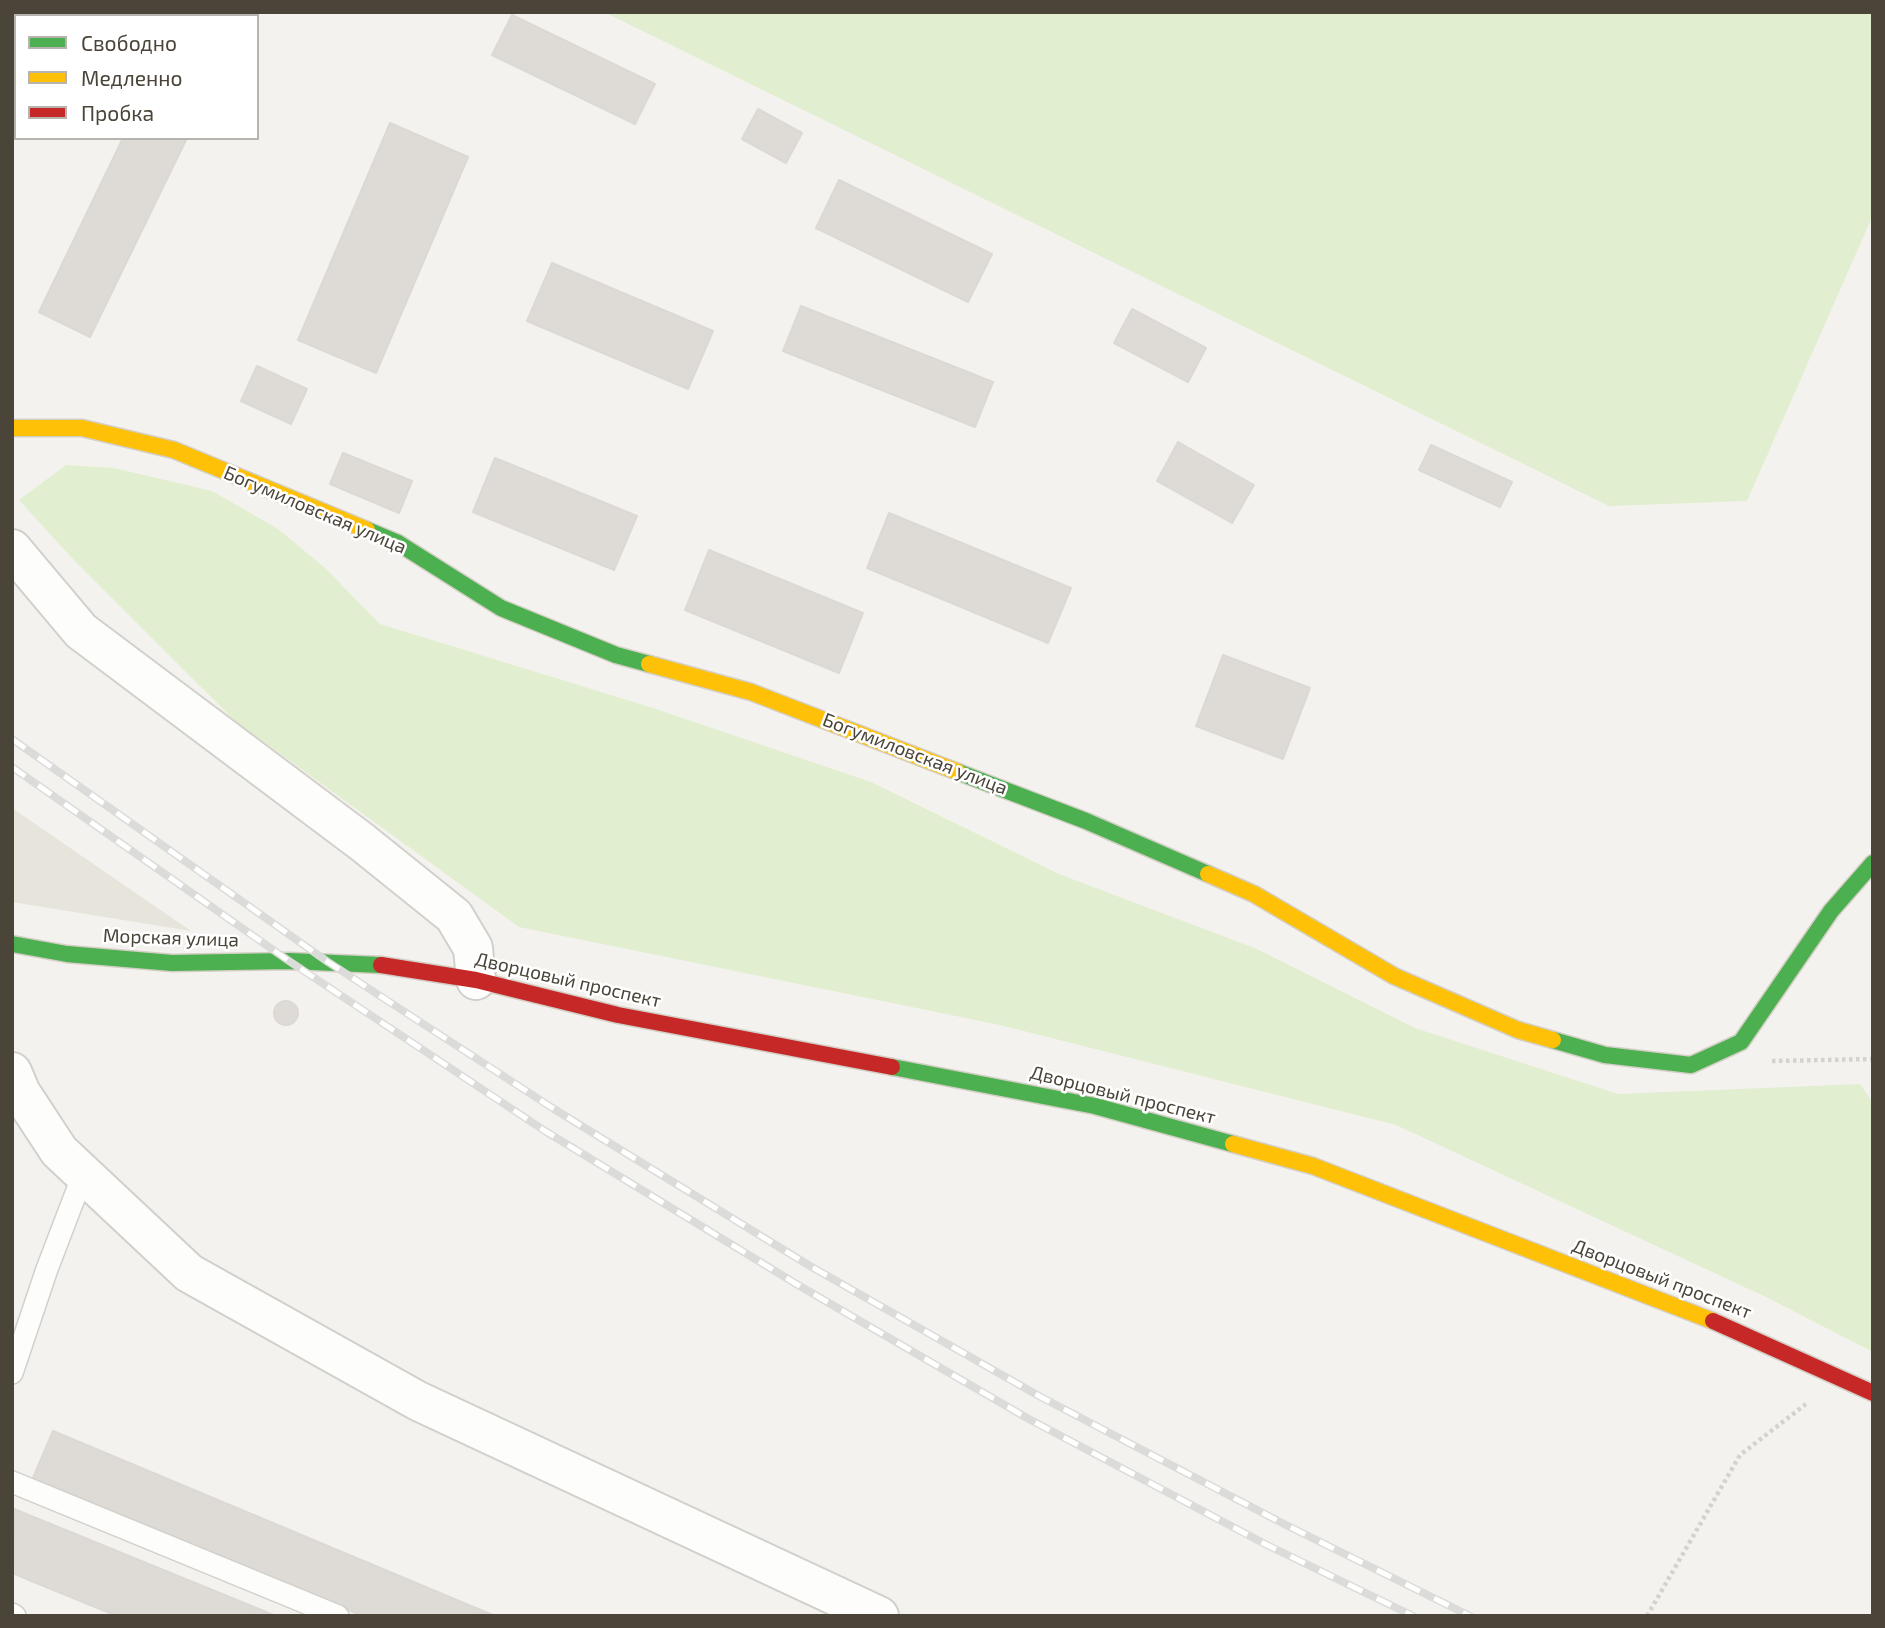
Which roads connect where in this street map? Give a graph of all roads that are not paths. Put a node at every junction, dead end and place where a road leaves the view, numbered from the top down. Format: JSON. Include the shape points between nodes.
{"nodes":[{"id":1,"x":12,"y":428,"type":"edge"},
{"id":2,"x":12,"y":549,"type":"edge"},
{"id":3,"x":1873,"y":863,"type":"edge"},
{"id":4,"x":12,"y":944,"type":"edge"},
{"id":5,"x":328,"y":962,"type":"joint"},
{"id":6,"x":476,"y":980,"type":"junction"},
{"id":7,"x":12,"y":1072,"type":"edge"},
{"id":8,"x":83,"y":1175,"type":"junction"},
{"id":9,"x":12,"y":1373,"type":"edge"},
{"id":10,"x":1873,"y":1393,"type":"edge"},
{"id":11,"x":12,"y":1482,"type":"edge"},
{"id":12,"x":866,"y":1612,"type":"edge"},
{"id":13,"x":338,"y":1616,"type":"edge"}],
"edges":[{"from":1,"to":3,"type":"street","name":"Богумиловская улица","via":[[82,428],[174,450],[398,543],[501,608],[616,655],[751,692],[1086,821],[1254,894],[1394,976],[1518,1030],[1605,1055],[1691,1065],[1741,1042],[1831,911]]},
{"from":2,"to":6,"type":"street","via":[[81,631],[454,916],[473,948]]},
{"from":4,"to":5,"type":"street","name":"Морская улица","via":[[172,963]]},
{"from":5,"to":6,"type":"street","name":"Дворцовый проспект","via":[[395,965]]},
{"from":6,"to":10,"type":"street","name":"Дворцовый проспект","via":[[618,1015],[1095,1106],[1313,1166],[1732,1328]]},
{"from":7,"to":8,"type":"street","via":[[59,1151]]},
{"from":8,"to":9,"type":"lane"},
{"from":8,"to":12,"type":"street","via":[[189,1273],[406,1394]]},
{"from":11,"to":13,"type":"lane"}]}
